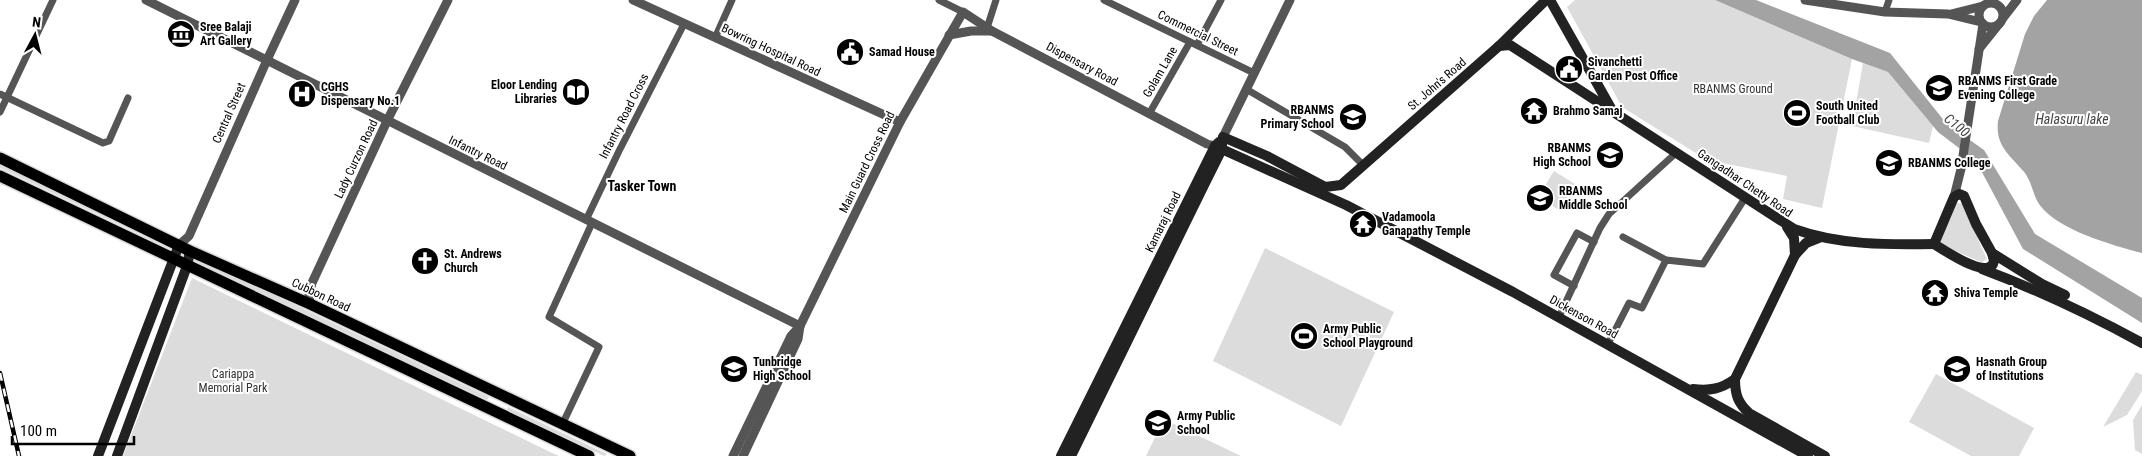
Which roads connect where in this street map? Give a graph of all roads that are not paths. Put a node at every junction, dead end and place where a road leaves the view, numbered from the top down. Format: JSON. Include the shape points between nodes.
{"nodes":[{"id":1,"x":53,"y":0,"type":"edge"},
{"id":2,"x":146,"y":0,"type":"edge"},
{"id":3,"x":296,"y":0,"type":"edge"},
{"id":4,"x":448,"y":0,"type":"edge"},
{"id":5,"x":633,"y":0,"type":"edge"},
{"id":6,"x":732,"y":0,"type":"edge"},
{"id":7,"x":939,"y":0,"type":"edge"},
{"id":8,"x":996,"y":0,"type":"edge"},
{"id":9,"x":1104,"y":0,"type":"edge"},
{"id":10,"x":1221,"y":0,"type":"edge"},
{"id":11,"x":1290,"y":0,"type":"edge"},
{"id":12,"x":1546,"y":0,"type":"edge"},
{"id":13,"x":1550,"y":0,"type":"edge"},
{"id":14,"x":1805,"y":0,"type":"edge"},
{"id":15,"x":1889,"y":0,"type":"edge"},
{"id":16,"x":2017,"y":0,"type":"edge"},
{"id":17,"x":1992,"y":3,"type":"edge"},
{"id":18,"x":963,"y":12,"type":"junction"},
{"id":19,"x":1885,"y":12,"type":"junction"},
{"id":20,"x":1948,"y":14,"type":"junction"},
{"id":21,"x":2001,"y":21,"type":"junction"},
{"id":22,"x":1982,"y":23,"type":"junction"},
{"id":23,"x":684,"y":24,"type":"junction"},
{"id":24,"x":990,"y":30,"type":"junction"},
{"id":25,"x":949,"y":35,"type":"junction"},
{"id":26,"x":715,"y":38,"type":"junction"},
{"id":27,"x":1193,"y":43,"type":"junction"},
{"id":28,"x":1499,"y":46,"type":"junction"},
{"id":29,"x":1979,"y":49,"type":"junction"},
{"id":30,"x":266,"y":60,"type":"junction"},
{"id":31,"x":1254,"y":73,"type":"junction"},
{"id":32,"x":1246,"y":90,"type":"junction"},
{"id":33,"x":3,"y":96,"type":"edge"},
{"id":34,"x":128,"y":98,"type":"dead end"},
{"id":35,"x":0,"y":112,"type":"edge"},
{"id":36,"x":1613,"y":112,"type":"junction"},
{"id":37,"x":1149,"y":114,"type":"junction"},
{"id":38,"x":388,"y":121,"type":"junction"},
{"id":39,"x":900,"y":122,"type":"junction"},
{"id":40,"x":1223,"y":138,"type":"junction"},
{"id":41,"x":1218,"y":148,"type":"junction"},
{"id":42,"x":1677,"y":152,"type":"junction"},
{"id":43,"x":0,"y":158,"type":"edge"},
{"id":44,"x":1363,"y":165,"type":"junction"},
{"id":45,"x":0,"y":176,"type":"edge"},
{"id":46,"x":1341,"y":185,"type":"junction"},
{"id":47,"x":1959,"y":196,"type":"junction"},
{"id":48,"x":1745,"y":198,"type":"junction"},
{"id":49,"x":1346,"y":205,"type":"junction"},
{"id":50,"x":589,"y":221,"type":"junction"},
{"id":51,"x":1785,"y":225,"type":"junction"},
{"id":52,"x":189,"y":236,"type":"junction"},
{"id":53,"x":1623,"y":237,"type":"dead end"},
{"id":54,"x":1822,"y":237,"type":"junction"},
{"id":55,"x":1594,"y":242,"type":"junction"},
{"id":56,"x":1934,"y":244,"type":"junction"},
{"id":57,"x":179,"y":245,"type":"junction"},
{"id":58,"x":190,"y":251,"type":"junction"},
{"id":59,"x":1992,"y":253,"type":"junction"},
{"id":60,"x":1795,"y":255,"type":"junction"},
{"id":61,"x":172,"y":259,"type":"junction"},
{"id":62,"x":1666,"y":260,"type":"junction"},
{"id":63,"x":187,"y":266,"type":"junction"},
{"id":64,"x":1978,"y":267,"type":"junction"},
{"id":65,"x":1574,"y":286,"type":"junction"},
{"id":66,"x":310,"y":304,"type":"junction"},
{"id":67,"x":1560,"y":317,"type":"junction"},
{"id":68,"x":800,"y":326,"type":"junction"},
{"id":69,"x":2142,"y":336,"type":"edge"},
{"id":70,"x":2142,"y":343,"type":"edge"},
{"id":71,"x":1608,"y":344,"type":"junction"},
{"id":72,"x":1735,"y":379,"type":"junction"},
{"id":73,"x":1689,"y":389,"type":"junction"},
{"id":74,"x":499,"y":395,"type":"junction"},
{"id":75,"x":492,"y":410,"type":"junction"},
{"id":76,"x":109,"y":425,"type":"junction"},
{"id":77,"x":562,"y":425,"type":"junction"},
{"id":78,"x":126,"y":432,"type":"junction"},
{"id":79,"x":1801,"y":447,"type":"junction"},
{"id":80,"x":624,"y":454,"type":"edge"},
{"id":81,"x":98,"y":456,"type":"edge"},
{"id":82,"x":117,"y":456,"type":"edge"},
{"id":83,"x":589,"y":456,"type":"edge"},
{"id":84,"x":733,"y":456,"type":"edge"},
{"id":85,"x":743,"y":456,"type":"edge"},
{"id":86,"x":1061,"y":456,"type":"edge"},
{"id":87,"x":1070,"y":456,"type":"edge"},
{"id":88,"x":1808,"y":456,"type":"edge"},
{"id":89,"x":1825,"y":456,"type":"edge"}],
"edges":[{"from":1,"to":33,"type":"street"},
{"from":2,"to":30,"type":"street","name":"Infantry Road"},
{"from":3,"to":30,"type":"street","name":"Central Street"},
{"from":4,"to":38,"type":"street","name":"Lady Curzon Road"},
{"from":5,"to":23,"type":"street","name":"Bowring Hospital Road"},
{"from":6,"to":26,"type":"street"},
{"from":7,"to":18,"type":"street","name":"Dispensary Road"},
{"from":8,"to":24,"type":"street"},
{"from":9,"to":27,"type":"street","name":"Commercial Street"},
{"from":10,"to":27,"type":"street","name":"Golam Lane"},
{"from":11,"to":31,"type":"street","name":"Kamaraj Road"},
{"from":12,"to":28,"type":"main road","name":"St. John's Road"},
{"from":13,"to":36,"type":"main road","name":"Gangadhar Chetty Road"},
{"from":14,"to":19,"type":"street"},
{"from":15,"to":19,"type":"street"},
{"from":16,"to":21,"type":"street"},
{"from":17,"to":20,"type":"street"},
{"from":17,"to":21,"type":"street","via":[[2001,8]]},
{"from":17,"to":22,"type":"street","via":[[1979,15]]},
{"from":18,"to":24,"type":"street","name":"Dispensary Road"},
{"from":18,"to":25,"type":"street","name":"Main Guard Cross Road"},
{"from":19,"to":20,"type":"street"},
{"from":20,"to":22,"type":"street"},
{"from":21,"to":22,"type":"street","via":[[1993,27]]},
{"from":21,"to":29,"type":"street"},
{"from":22,"to":29,"type":"street"},
{"from":23,"to":26,"type":"street","name":"Bowring Hospital Road"},
{"from":23,"to":50,"type":"street","name":"Infantry Road Cross","via":[[619,151]]},
{"from":24,"to":25,"type":"street"},
{"from":24,"to":37,"type":"street","name":"Dispensary Road"},
{"from":25,"to":39,"type":"street","name":"Main Guard Cross Road"},
{"from":26,"to":39,"type":"street","name":"Bowring Hospital Road"},
{"from":27,"to":31,"type":"street","name":"Commercial Street"},
{"from":27,"to":37,"type":"street","name":"Golam Lane"},
{"from":28,"to":36,"type":"main road","name":"Gangadhar Chetty Road","via":[[1510,45]]},
{"from":28,"to":44,"type":"main road","name":"St. John's Road"},
{"from":29,"to":47,"type":"street"},
{"from":30,"to":38,"type":"street","name":"Infantry Road"},
{"from":30,"to":52,"type":"street","name":"Central Street"},
{"from":31,"to":32,"type":"street","name":"Kamaraj Road"},
{"from":32,"to":40,"type":"street","name":"Kamaraj Road"},
{"from":32,"to":44,"type":"street","via":[[1345,148]]},
{"from":33,"to":34,"type":"street","via":[[103,143],[109,141]]},
{"from":33,"to":35,"type":"street"},
{"from":36,"to":42,"type":"main road","name":"Gangadhar Chetty Road"},
{"from":37,"to":41,"type":"street","name":"Dispensary Road"},
{"from":38,"to":50,"type":"street","name":"Infantry Road"},
{"from":38,"to":66,"type":"street","name":"Lady Curzon Road","via":[[312,283]]},
{"from":39,"to":68,"type":"street","name":"Main Guard Cross Road"},
{"from":40,"to":41,"type":"main road","name":"Kamaraj Road"},
{"from":40,"to":46,"type":"main road","via":[[1267,156],[1324,187]]},
{"from":41,"to":49,"type":"main road","name":"Dickenson Road"},
{"from":41,"to":86,"type":"main road","name":"Kamaraj Road"},
{"from":41,"to":87,"type":"main road","name":"Kamaraj Road"},
{"from":42,"to":48,"type":"main road","name":"Gangadhar Chetty Road"},
{"from":42,"to":55,"type":"street","via":[[1609,214]]},
{"from":43,"to":57,"type":"main road","name":"Cubbon Road"},
{"from":44,"to":46,"type":"main road","name":"St. John's Road"},
{"from":45,"to":61,"type":"main road"},
{"from":46,"to":49,"type":"main road","via":[[1340,196]]},
{"from":47,"to":56,"type":"main road"},
{"from":47,"to":59,"type":"main road"},
{"from":48,"to":51,"type":"main road","name":"Gangadhar Chetty Road"},
{"from":48,"to":62,"type":"street","via":[[1703,264]]},
{"from":49,"to":67,"type":"main road","name":"Dickenson Road"},
{"from":50,"to":68,"type":"street","name":"Infantry Road"},
{"from":50,"to":77,"type":"street","name":"Infantry Road Cross","via":[[549,317],[599,346]]},
{"from":51,"to":54,"type":"main road","name":"Gangadhar Chetty Road"},
{"from":51,"to":60,"type":"main road","via":[[1794,238]]},
{"from":52,"to":57,"type":"street","name":"Central Street"},
{"from":52,"to":58,"type":"street","name":"Central Street"},
{"from":53,"to":62,"type":"street"},
{"from":54,"to":56,"type":"main road","name":"Gangadhar Chetty Road","via":[[1871,243]]},
{"from":54,"to":60,"type":"main road","via":[[1806,243]]},
{"from":55,"to":65,"type":"street"},
{"from":55,"to":65,"type":"street","via":[[1577,233],[1554,275]]},
{"from":56,"to":64,"type":"main road"},
{"from":57,"to":58,"type":"main road","name":"Cubbon Road"},
{"from":57,"to":61,"type":"main road","name":"Central Street"},
{"from":58,"to":63,"type":"main road","name":"Central Street"},
{"from":58,"to":66,"type":"main road","name":"Cubbon Road"},
{"from":59,"to":64,"type":"main road","via":[[1993,265],[1986,269]]},
{"from":59,"to":69,"type":"main road","via":[[2042,284]]},
{"from":60,"to":72,"type":"main road"},
{"from":61,"to":63,"type":"main road"},
{"from":61,"to":76,"type":"main road","name":"Central Street"},
{"from":62,"to":71,"type":"street","via":[[1642,308],[1629,303]]},
{"from":63,"to":75,"type":"main road"},
{"from":63,"to":78,"type":"main road","name":"Central Street"},
{"from":64,"to":70,"type":"main road","via":[[2036,289]]},
{"from":65,"to":67,"type":"street"},
{"from":66,"to":74,"type":"main road","name":"Cubbon Road"},
{"from":67,"to":71,"type":"main road","name":"Dickenson Road"},
{"from":68,"to":84,"type":"street","name":"Main Guard Cross Road","via":[[791,336]]},
{"from":68,"to":85,"type":"street","name":"Main Guard Cross Road","via":[[798,339]]},
{"from":71,"to":73,"type":"main road","name":"Dickenson Road"},
{"from":72,"to":73,"type":"main road","via":[[1719,389]]},
{"from":72,"to":79,"type":"main road","name":"Dickenson Road","via":[[1735,395],[1741,405]]},
{"from":73,"to":79,"type":"main road","name":"Dickenson Road"},
{"from":74,"to":75,"type":"main road"},
{"from":74,"to":77,"type":"main road","name":"Cubbon Road"},
{"from":75,"to":83,"type":"main road"},
{"from":76,"to":78,"type":"main road"},
{"from":76,"to":81,"type":"main road","name":"Central Street"},
{"from":77,"to":80,"type":"main road","name":"Cubbon Road"},
{"from":78,"to":82,"type":"main road","name":"Central Street"},
{"from":79,"to":88,"type":"main road","name":"Dickenson Road"},
{"from":79,"to":89,"type":"main road","name":"Dickenson Road"}]}
